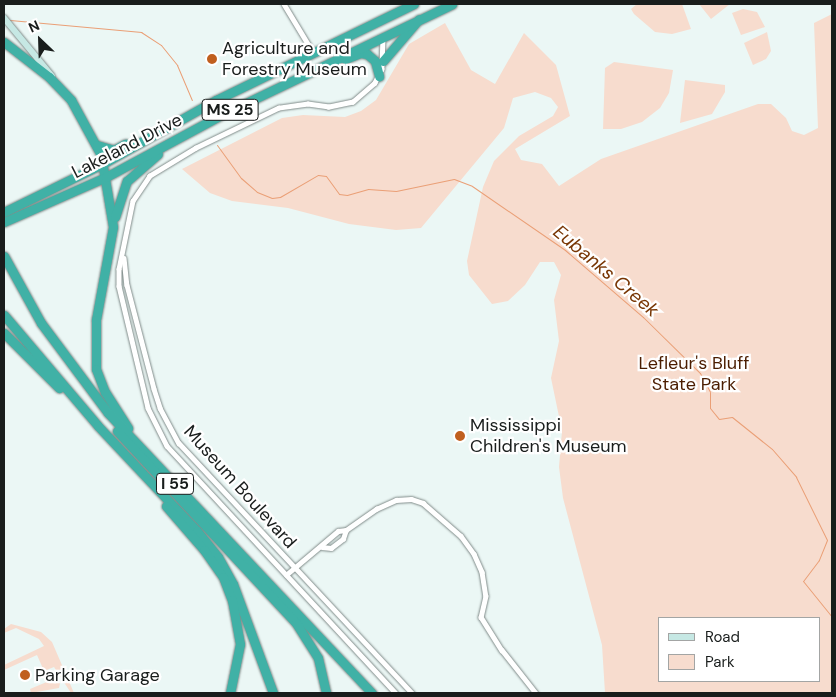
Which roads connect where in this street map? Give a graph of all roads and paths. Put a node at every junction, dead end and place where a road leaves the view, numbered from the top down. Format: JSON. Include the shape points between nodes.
{"nodes":[{"id":1,"x":284,"y":4,"type":"edge"},
{"id":2,"x":414,"y":4,"type":"edge"},
{"id":3,"x":452,"y":4,"type":"edge"},
{"id":4,"x":4,"y":18,"type":"edge"},
{"id":5,"x":420,"y":18,"type":"junction"},
{"id":6,"x":380,"y":20,"type":"junction"},
{"id":7,"x":383,"y":34,"type":"junction"},
{"id":8,"x":4,"y":42,"type":"edge"},
{"id":9,"x":312,"y":52,"type":"junction"},
{"id":10,"x":383,"y":61,"type":"junction"},
{"id":11,"x":322,"y":65,"type":"junction"},
{"id":12,"x":379,"y":76,"type":"junction"},
{"id":13,"x":71,"y":100,"type":"junction"},
{"id":14,"x":168,"y":125,"type":"junction"},
{"id":15,"x":183,"y":135,"type":"junction"},
{"id":16,"x":97,"y":145,"type":"junction"},
{"id":17,"x":104,"y":163,"type":"junction"},
{"id":18,"x":106,"y":177,"type":"junction"},
{"id":19,"x":6,"y":211,"type":"edge"},
{"id":20,"x":7,"y":221,"type":"edge"},
{"id":21,"x":113,"y":226,"type":"junction"},
{"id":22,"x":4,"y":256,"type":"edge"},
{"id":23,"x":124,"y":257,"type":"junction"},
{"id":24,"x":4,"y":315,"type":"edge"},
{"id":25,"x":4,"y":334,"type":"edge"},
{"id":26,"x":58,"y":348,"type":"junction"},
{"id":27,"x":151,"y":380,"type":"junction"},
{"id":28,"x":141,"y":383,"type":"junction"},
{"id":29,"x":98,"y":426,"type":"junction"},
{"id":30,"x":146,"y":453,"type":"junction"},
{"id":31,"x":200,"y":467,"type":"junction"},
{"id":32,"x":192,"y":475,"type":"junction"},
{"id":33,"x":149,"y":481,"type":"junction"},
{"id":34,"x":346,"y":530,"type":"junction"},
{"id":35,"x":322,"y":547,"type":"junction"},
{"id":36,"x":294,"y":568,"type":"junction"},
{"id":37,"x":286,"y":575,"type":"junction"},
{"id":38,"x":230,"y":693,"type":"edge"},
{"id":39,"x":273,"y":693,"type":"edge"},
{"id":40,"x":326,"y":693,"type":"edge"},
{"id":41,"x":372,"y":693,"type":"edge"},
{"id":42,"x":396,"y":693,"type":"edge"},
{"id":43,"x":412,"y":693,"type":"edge"},
{"id":44,"x":536,"y":693,"type":"edge"}],
"edges":[{"from":1,"to":9,"type":"street"},
{"from":2,"to":6,"type":"highway","name":"Lakeland Drive","number":"MS 25"},
{"from":3,"to":5,"type":"highway","name":"Lakeland Drive","number":"MS 25"},
{"from":4,"to":13,"type":"street"},
{"from":5,"to":7,"type":"highway","name":"Lakeland Drive","number":"MS 25"},
{"from":5,"to":10,"type":"highway"},
{"from":6,"to":7,"type":"highway"},
{"from":6,"to":9,"type":"highway","name":"Lakeland Drive","number":"MS 25"},
{"from":7,"to":10,"type":"street","name":"Museum Boulevard"},
{"from":7,"to":11,"type":"highway","name":"Lakeland Drive","number":"MS 25"},
{"from":8,"to":13,"type":"highway","via":[[49,77]]},
{"from":9,"to":11,"type":"highway"},
{"from":9,"to":14,"type":"highway","name":"Lakeland Drive","number":"MS 25"},
{"from":10,"to":12,"type":"street","name":"Museum Boulevard"},
{"from":11,"to":12,"type":"highway","via":[[332,66],[353,56],[367,54],[375,61]]},
{"from":11,"to":15,"type":"highway","name":"Lakeland Drive","number":"MS 25"},
{"from":12,"to":23,"type":"street","name":"Museum Boulevard","via":[[365,94],[353,102],[328,107],[308,104],[279,108],[196,148],[150,176],[133,201]]},
{"from":13,"to":16,"type":"highway"},
{"from":14,"to":16,"type":"highway","via":[[114,150]]},
{"from":14,"to":17,"type":"highway","name":"Lakeland Drive","number":"MS 25"},
{"from":15,"to":18,"type":"highway","name":"Lakeland Drive","number":"MS 25"},
{"from":15,"to":21,"type":"highway","via":[[127,181]]},
{"from":16,"to":17,"type":"highway"},
{"from":17,"to":18,"type":"highway"},
{"from":17,"to":19,"type":"highway","name":"Lakeland Drive","number":"MS 25"},
{"from":18,"to":20,"type":"highway","name":"Lakeland Drive","number":"MS 25"},
{"from":18,"to":21,"type":"highway"},
{"from":21,"to":30,"type":"highway","via":[[96,320],[96,369],[105,392]]},
{"from":22,"to":26,"type":"highway","number":"I 55"},
{"from":23,"to":27,"type":"street","name":"Museum Boulevard","via":[[127,285]]},
{"from":23,"to":28,"type":"street","name":"Museum Boulevard","via":[[119,269],[121,304]]},
{"from":24,"to":29,"type":"highway","number":"I 55"},
{"from":25,"to":29,"type":"highway"},
{"from":26,"to":30,"type":"highway","number":"I 55","via":[[108,413]]},
{"from":26,"to":40,"type":"highway","via":[[81,386],[110,423],[305,634],[318,658]]},
{"from":27,"to":28,"type":"street"},
{"from":27,"to":31,"type":"street","name":"Museum Boulevard","via":[[168,426]]},
{"from":28,"to":32,"type":"street","name":"Museum Boulevard","via":[[148,408],[167,446]]},
{"from":29,"to":33,"type":"highway","number":"I 55"},
{"from":30,"to":41,"type":"highway","number":"I 55"},
{"from":31,"to":32,"type":"street"},
{"from":31,"to":36,"type":"street","name":"Museum Boulevard"},
{"from":32,"to":37,"type":"street","name":"Museum Boulevard"},
{"from":33,"to":38,"type":"highway","via":[[168,509],[204,550],[229,589],[240,644]]},
{"from":33,"to":39,"type":"highway","number":"I 55","via":[[197,531],[226,570]]},
{"from":34,"to":35,"type":"street","via":[[338,530],[324,541]]},
{"from":34,"to":35,"type":"street","via":[[343,539],[331,548]]},
{"from":34,"to":44,"type":"street","via":[[396,500],[410,499],[423,503],[461,536],[482,572],[486,596],[481,617]]},
{"from":35,"to":36,"type":"street"},
{"from":36,"to":37,"type":"street"},
{"from":36,"to":43,"type":"street","name":"Museum Boulevard"},
{"from":37,"to":42,"type":"street","name":"Museum Boulevard"}]}
